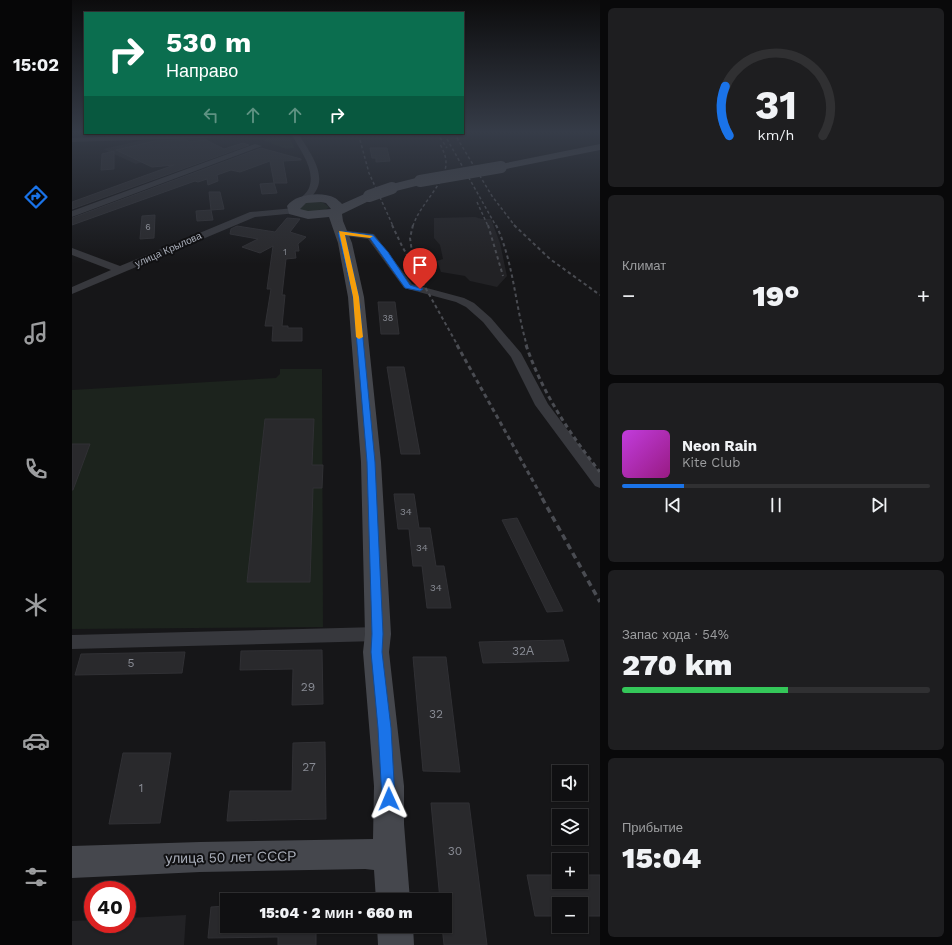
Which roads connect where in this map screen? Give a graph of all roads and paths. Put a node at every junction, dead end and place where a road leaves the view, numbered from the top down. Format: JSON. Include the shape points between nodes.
{"nodes":[{"id":1,"x":178,"y":175,"type":"edge"},
{"id":2,"x":315,"y":175,"type":"edge"},
{"id":3,"x":454,"y":175,"type":"edge"},
{"id":4,"x":316,"y":194,"type":"junction"},
{"id":5,"x":366,"y":197,"type":"junction"},
{"id":6,"x":297,"y":205,"type":"junction"},
{"id":7,"x":72,"y":214,"type":"edge"},
{"id":8,"x":308,"y":215,"type":"junction"},
{"id":9,"x":338,"y":222,"type":"junction"},
{"id":10,"x":72,"y":251,"type":"edge"},
{"id":11,"x":121,"y":270,"type":"junction"},
{"id":12,"x":72,"y":291,"type":"edge"},
{"id":13,"x":600,"y":483,"type":"edge"},
{"id":14,"x":378,"y":634,"type":"junction"},
{"id":15,"x":72,"y":642,"type":"edge"},
{"id":16,"x":390,"y":856,"type":"junction"},
{"id":17,"x":72,"y":862,"type":"edge"},
{"id":18,"x":393,"y":893,"type":"edge"},
{"id":19,"x":395,"y":933,"type":"edge"},
{"id":20,"x":396,"y":945,"type":"edge"}],
"edges":[{"from":1,"to":7,"type":"street"},
{"from":2,"to":4,"type":"street"},
{"from":3,"to":5,"type":"street","bridge":true,"via":[[420,181]]},
{"from":4,"to":5,"type":"street"},
{"from":4,"to":6,"type":"street"},
{"from":4,"to":9,"type":"street","via":[[335,203],[338,207]]},
{"from":5,"to":9,"type":"street"},
{"from":6,"to":8,"type":"street"},
{"from":6,"to":11,"type":"street","name":"улица Крылова","via":[[253,214],[191,238]]},
{"from":8,"to":9,"type":"street"},
{"from":8,"to":9,"type":"street"},
{"from":9,"to":13,"type":"street","via":[[371,236],[408,286],[460,300],[487,320],[517,356],[542,405]]},
{"from":9,"to":14,"type":"street","via":[[356,297],[371,462]]},
{"from":10,"to":11,"type":"street"},
{"from":11,"to":12,"type":"street","name":"улица Крылова"},
{"from":14,"to":15,"type":"street","via":[[211,636]]},
{"from":14,"to":16,"type":"street","via":[[376,652],[389,786]]},
{"from":16,"to":17,"type":"street","name":"улица 50 лет СССР","via":[[365,854],[200,857]]},
{"from":16,"to":18,"type":"street"},
{"from":19,"to":20,"type":"street"}]}
